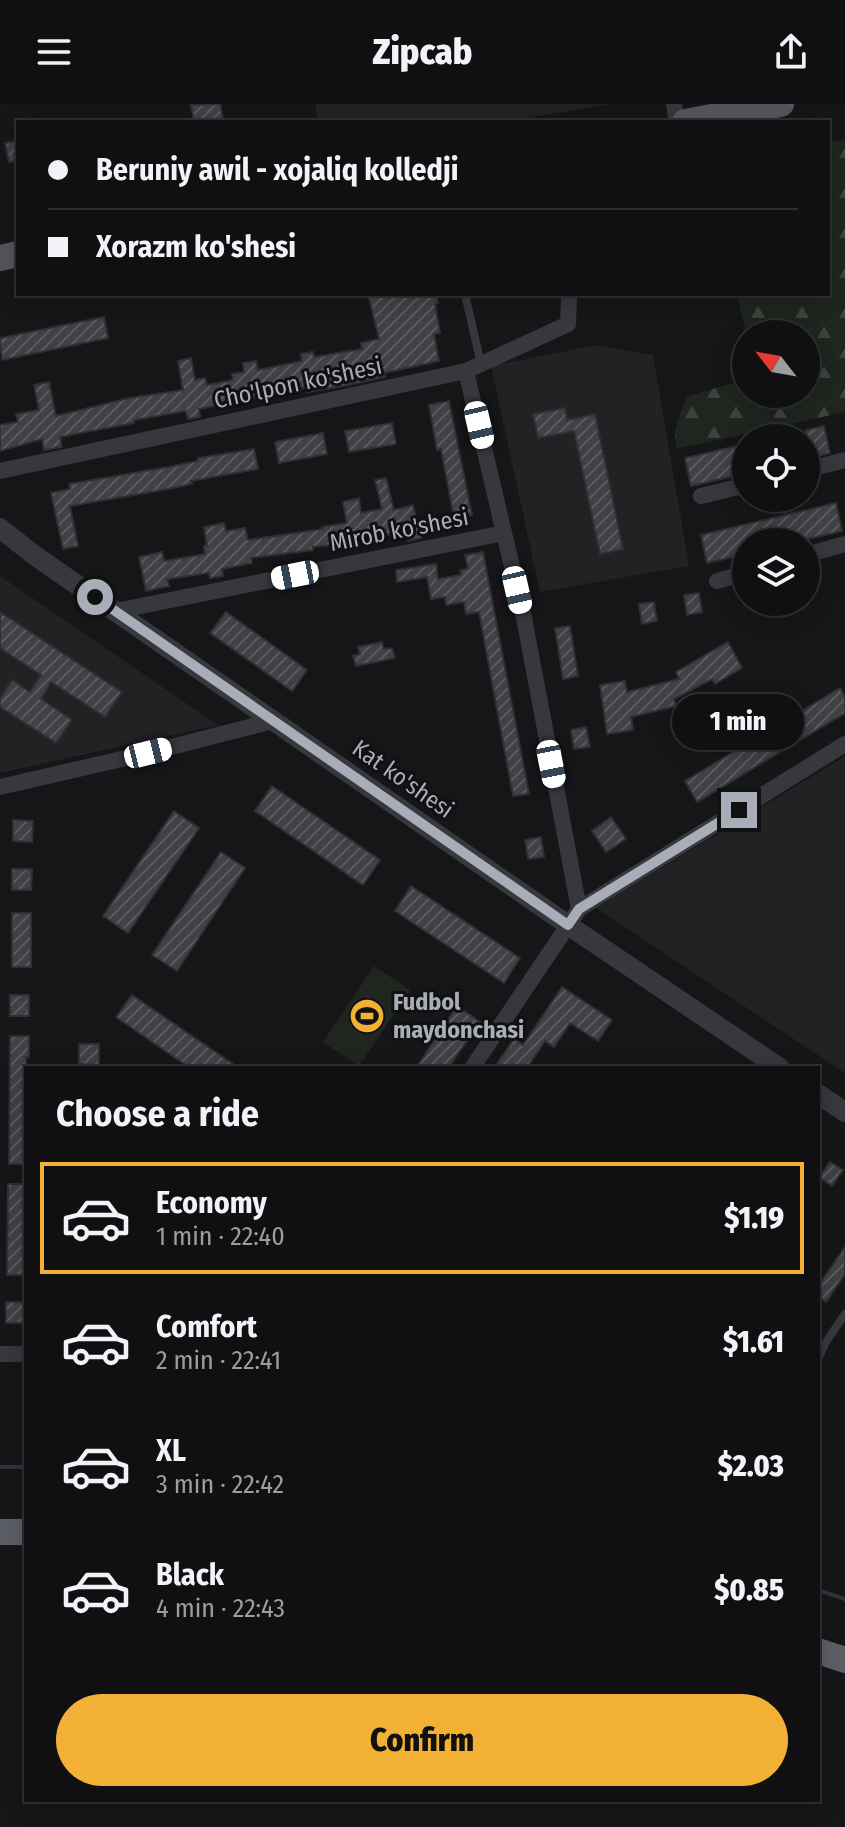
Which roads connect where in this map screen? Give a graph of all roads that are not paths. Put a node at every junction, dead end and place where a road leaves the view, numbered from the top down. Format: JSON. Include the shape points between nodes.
{"nodes":[{"id":1,"x":781,"y":104,"type":"edge"},
{"id":2,"x":696,"y":120,"type":"edge"},
{"id":3,"x":465,"y":296,"type":"edge"},
{"id":4,"x":569,"y":296,"type":"edge"},
{"id":5,"x":473,"y":368,"type":"junction"},
{"id":6,"x":845,"y":460,"type":"edge"},
{"id":7,"x":820,"y":466,"type":"edge"},
{"id":8,"x":0,"y":471,"type":"edge"},
{"id":9,"x":732,"y":488,"type":"edge"},
{"id":10,"x":701,"y":496,"type":"dead end"},
{"id":11,"x":0,"y":528,"type":"edge"},
{"id":12,"x":504,"y":533,"type":"junction"},
{"id":13,"x":845,"y":544,"type":"edge"},
{"id":14,"x":820,"y":551,"type":"edge"},
{"id":15,"x":732,"y":577,"type":"edge"},
{"id":16,"x":717,"y":581,"type":"dead end"},
{"id":17,"x":116,"y":611,"type":"junction"},
{"id":18,"x":273,"y":721,"type":"junction"},
{"id":19,"x":845,"y":744,"type":"edge"},
{"id":20,"x":0,"y":787,"type":"edge"},
{"id":21,"x":574,"y":917,"type":"junction"},
{"id":22,"x":473,"y":1066,"type":"edge"},
{"id":23,"x":777,"y":1066,"type":"edge"},
{"id":24,"x":820,"y":1095,"type":"edge"},
{"id":25,"x":845,"y":1112,"type":"edge"},
{"id":26,"x":845,"y":1314,"type":"edge"},
{"id":27,"x":0,"y":1354,"type":"edge"},
{"id":28,"x":24,"y":1354,"type":"edge"},
{"id":29,"x":820,"y":1355,"type":"edge"},
{"id":30,"x":0,"y":1532,"type":"edge"},
{"id":31,"x":24,"y":1532,"type":"edge"},
{"id":32,"x":820,"y":1652,"type":"edge"},
{"id":33,"x":845,"y":1660,"type":"edge"}],
"edges":[{"from":1,"to":2,"type":"main road"},
{"from":3,"to":5,"type":"lane"},
{"from":4,"to":5,"type":"street","name":"Cho'lpon ko'shesi","via":[[568,324]]},
{"from":5,"to":8,"type":"street","name":"Cho'lpon ko'shesi"},
{"from":5,"to":12,"type":"street"},
{"from":6,"to":7,"type":"street"},
{"from":9,"to":10,"type":"street"},
{"from":11,"to":17,"type":"street","name":"Kat ko'shesi"},
{"from":12,"to":17,"type":"street","name":"Mirob ko'shesi"},
{"from":12,"to":21,"type":"street","via":[[524,618]]},
{"from":13,"to":14,"type":"street"},
{"from":15,"to":16,"type":"street"},
{"from":17,"to":18,"type":"street","name":"Kat ko'shesi"},
{"from":18,"to":20,"type":"street"},
{"from":18,"to":21,"type":"street","name":"Kat ko'shesi"},
{"from":19,"to":21,"type":"street"},
{"from":21,"to":22,"type":"street"},
{"from":21,"to":23,"type":"street","name":"Kat ko'shesi"},
{"from":24,"to":25,"type":"street"},
{"from":26,"to":29,"type":"lane"},
{"from":27,"to":28,"type":"street"},
{"from":30,"to":31,"type":"highway"},
{"from":32,"to":33,"type":"highway"}]}
